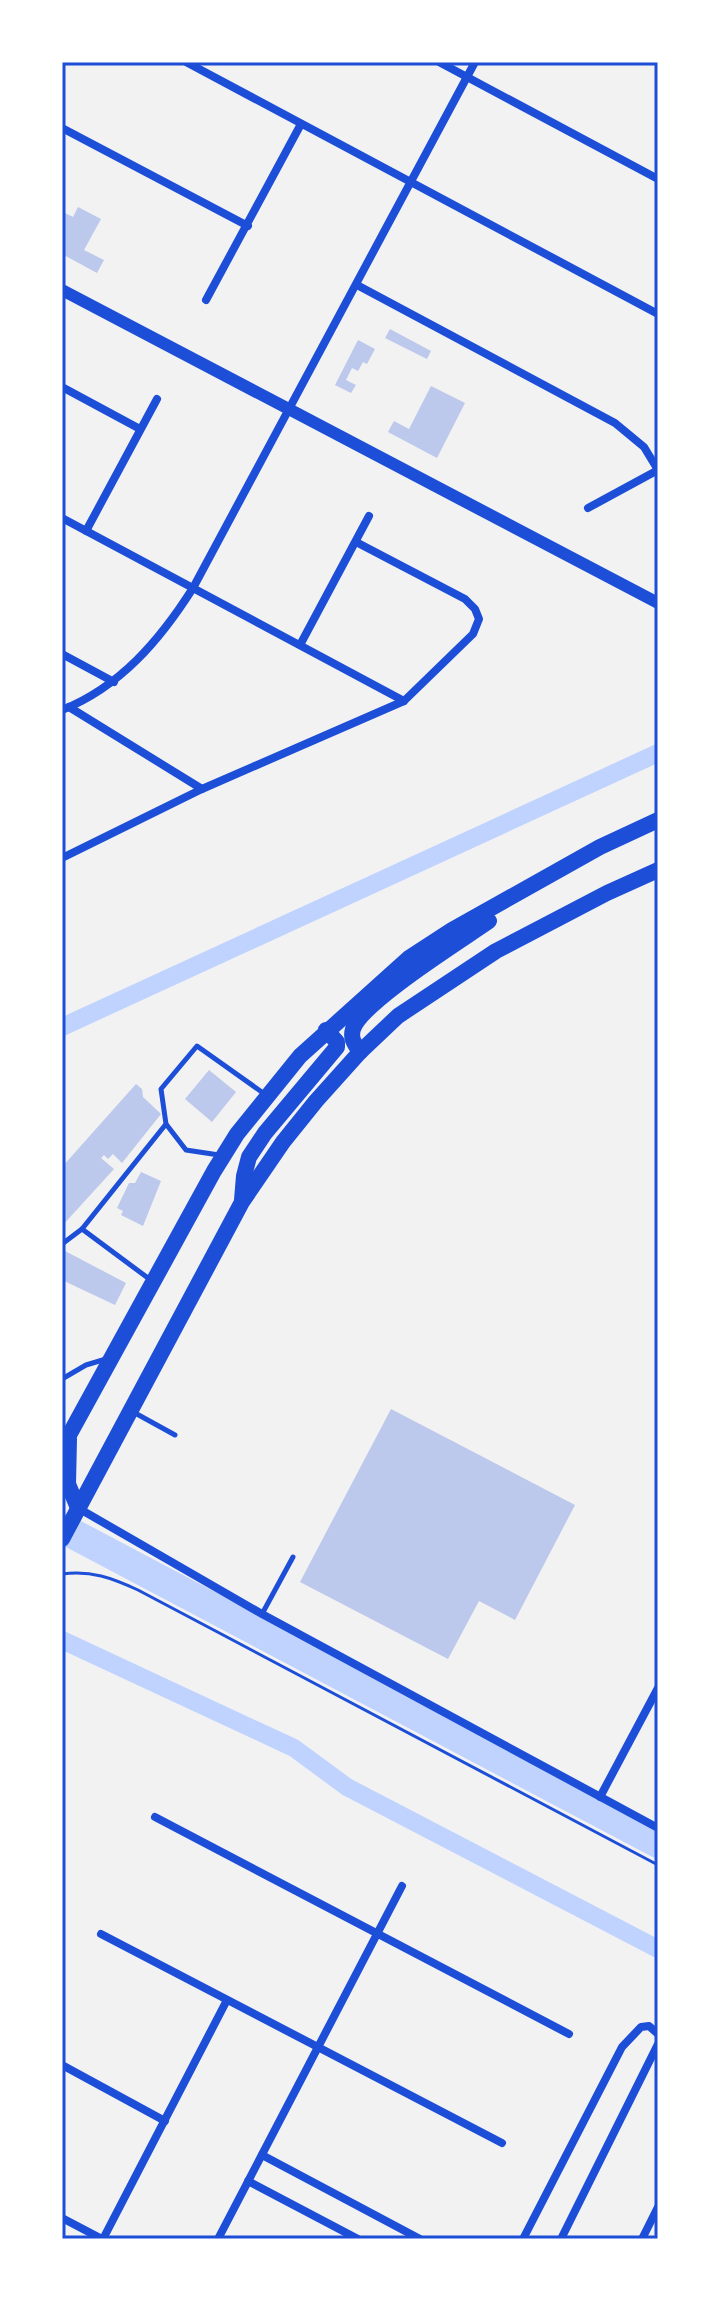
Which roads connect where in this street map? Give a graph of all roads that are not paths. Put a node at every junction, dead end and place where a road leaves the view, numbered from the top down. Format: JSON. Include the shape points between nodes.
{"nodes":[{"id":1,"x":186,"y":62,"type":"edge"},
{"id":2,"x":439,"y":62,"type":"edge"},
{"id":3,"x":475,"y":62,"type":"edge"},
{"id":4,"x":467,"y":77,"type":"junction"},
{"id":5,"x":301,"y":124,"type":"junction"},
{"id":6,"x":62,"y":128,"type":"edge"},
{"id":7,"x":658,"y":179,"type":"edge"},
{"id":8,"x":412,"y":182,"type":"junction"},
{"id":9,"x":248,"y":226,"type":"junction"},
{"id":10,"x":357,"y":285,"type":"junction"},
{"id":11,"x":62,"y":290,"type":"edge"},
{"id":12,"x":206,"y":300,"type":"dead end"},
{"id":13,"x":658,"y":314,"type":"edge"},
{"id":14,"x":62,"y":387,"type":"edge"},
{"id":15,"x":157,"y":399,"type":"dead end"},
{"id":16,"x":290,"y":408,"type":"junction"},
{"id":17,"x":140,"y":429,"type":"junction"},
{"id":18,"x":658,"y":470,"type":"edge"},
{"id":19,"x":588,"y":508,"type":"dead end"},
{"id":20,"x":369,"y":516,"type":"dead end"},
{"id":21,"x":62,"y":518,"type":"edge"},
{"id":22,"x":86,"y":531,"type":"junction"},
{"id":23,"x":356,"y":542,"type":"junction"},
{"id":24,"x":193,"y":588,"type":"junction"},
{"id":25,"x":658,"y":590,"type":"edge"},
{"id":26,"x":643,"y":596,"type":"junction"},
{"id":27,"x":658,"y":603,"type":"edge"},
{"id":28,"x":300,"y":645,"type":"junction"},
{"id":29,"x":62,"y":654,"type":"edge"},
{"id":30,"x":114,"y":682,"type":"junction"},
{"id":31,"x":404,"y":701,"type":"junction"},
{"id":32,"x":66,"y":709,"type":"edge"},
{"id":33,"x":202,"y":789,"type":"junction"},
{"id":34,"x":658,"y":820,"type":"edge"},
{"id":35,"x":62,"y":858,"type":"edge"},
{"id":36,"x":658,"y":870,"type":"edge"},
{"id":37,"x":502,"y":904,"type":"junction"},
{"id":38,"x":326,"y":1030,"type":"junction"},
{"id":39,"x":360,"y":1052,"type":"junction"},
{"id":40,"x":266,"y":1096,"type":"junction"},
{"id":41,"x":166,"y":1124,"type":"junction"},
{"id":42,"x":223,"y":1156,"type":"junction"},
{"id":43,"x":242,"y":1202,"type":"junction"},
{"id":44,"x":82,"y":1229,"type":"junction"},
{"id":45,"x":62,"y":1244,"type":"edge"},
{"id":46,"x":153,"y":1281,"type":"junction"},
{"id":47,"x":111,"y":1358,"type":"junction"},
{"id":48,"x":62,"y":1379,"type":"edge"},
{"id":49,"x":130,"y":1410,"type":"junction"},
{"id":50,"x":175,"y":1435,"type":"dead end"},
{"id":51,"x":66,"y":1440,"type":"edge"},
{"id":52,"x":76,"y":1511,"type":"junction"},
{"id":53,"x":62,"y":1539,"type":"edge"},
{"id":54,"x":293,"y":1557,"type":"dead end"},
{"id":55,"x":262,"y":1614,"type":"junction"},
{"id":56,"x":658,"y":1688,"type":"edge"},
{"id":57,"x":600,"y":1797,"type":"junction"},
{"id":58,"x":155,"y":1817,"type":"dead end"},
{"id":59,"x":658,"y":1828,"type":"edge"},
{"id":60,"x":402,"y":1886,"type":"dead end"},
{"id":61,"x":101,"y":1934,"type":"dead end"},
{"id":62,"x":376,"y":1934,"type":"junction"},
{"id":63,"x":227,"y":2000,"type":"junction"},
{"id":64,"x":569,"y":2034,"type":"dead end"},
{"id":65,"x":658,"y":2034,"type":"edge"},
{"id":66,"x":658,"y":2044,"type":"edge"},
{"id":67,"x":318,"y":2047,"type":"junction"},
{"id":68,"x":62,"y":2065,"type":"edge"},
{"id":69,"x":165,"y":2121,"type":"junction"},
{"id":70,"x":502,"y":2143,"type":"dead end"},
{"id":71,"x":262,"y":2155,"type":"junction"},
{"id":72,"x":248,"y":2181,"type":"junction"},
{"id":73,"x":658,"y":2207,"type":"edge"},
{"id":74,"x":62,"y":2218,"type":"edge"},
{"id":75,"x":102,"y":2239,"type":"edge"},
{"id":76,"x":218,"y":2239,"type":"edge"},
{"id":77,"x":358,"y":2239,"type":"edge"},
{"id":78,"x":420,"y":2239,"type":"edge"},
{"id":79,"x":523,"y":2239,"type":"edge"},
{"id":80,"x":561,"y":2239,"type":"edge"},
{"id":81,"x":642,"y":2239,"type":"edge"}],
"edges":[{"from":1,"to":5,"type":"street"},
{"from":2,"to":4,"type":"street"},
{"from":3,"to":4,"type":"street"},
{"from":4,"to":7,"type":"street"},
{"from":4,"to":8,"type":"street"},
{"from":5,"to":8,"type":"street"},
{"from":5,"to":9,"type":"street"},
{"from":6,"to":9,"type":"street"},
{"from":8,"to":10,"type":"street"},
{"from":8,"to":13,"type":"street"},
{"from":9,"to":12,"type":"street"},
{"from":10,"to":16,"type":"street"},
{"from":10,"to":18,"type":"street","via":[[615,423],[644,447]]},
{"from":11,"to":16,"type":"street"},
{"from":14,"to":17,"type":"street"},
{"from":15,"to":17,"type":"street"},
{"from":16,"to":24,"type":"street"},
{"from":16,"to":26,"type":"street"},
{"from":17,"to":22,"type":"street"},
{"from":18,"to":19,"type":"street"},
{"from":20,"to":23,"type":"street"},
{"from":21,"to":22,"type":"street"},
{"from":22,"to":24,"type":"street"},
{"from":23,"to":28,"type":"street"},
{"from":23,"to":31,"type":"street","via":[[465,599],[479,619],[473,634]]},
{"from":24,"to":28,"type":"street"},
{"from":24,"to":30,"type":"street","via":[[172,622]]},
{"from":25,"to":26,"type":"lane"},
{"from":26,"to":27,"type":"street"},
{"from":28,"to":31,"type":"street"},
{"from":29,"to":30,"type":"street"},
{"from":30,"to":32,"type":"street"},
{"from":31,"to":33,"type":"street"},
{"from":32,"to":33,"type":"street"},
{"from":33,"to":35,"type":"street"},
{"from":34,"to":37,"type":"main road"},
{"from":36,"to":39,"type":"main road","via":[[496,951],[398,1016]]},
{"from":37,"to":38,"type":"main road","via":[[409,958]]},
{"from":37,"to":39,"type":"main road","via":[[488,922],[422,965],[360,1017],[352,1030]]},
{"from":38,"to":40,"type":"main road"},
{"from":38,"to":43,"type":"main road","via":[[337,1047],[249,1157]]},
{"from":39,"to":43,"type":"main road","via":[[283,1142]]},
{"from":40,"to":41,"type":"lane","via":[[197,1046],[161,1089]]},
{"from":40,"to":42,"type":"main road"},
{"from":41,"to":42,"type":"lane","via":[[186,1150]]},
{"from":41,"to":44,"type":"lane"},
{"from":42,"to":46,"type":"main road"},
{"from":43,"to":49,"type":"main road"},
{"from":44,"to":45,"type":"lane"},
{"from":44,"to":46,"type":"lane"},
{"from":46,"to":47,"type":"main road"},
{"from":47,"to":48,"type":"lane"},
{"from":47,"to":51,"type":"main road"},
{"from":49,"to":50,"type":"lane"},
{"from":49,"to":52,"type":"main road"},
{"from":51,"to":52,"type":"main road","via":[[68,1484]]},
{"from":52,"to":53,"type":"main road"},
{"from":52,"to":55,"type":"street"},
{"from":54,"to":55,"type":"lane"},
{"from":55,"to":57,"type":"street"},
{"from":56,"to":57,"type":"street"},
{"from":57,"to":59,"type":"street"},
{"from":58,"to":62,"type":"street"},
{"from":60,"to":62,"type":"street"},
{"from":61,"to":63,"type":"street"},
{"from":62,"to":64,"type":"street"},
{"from":62,"to":67,"type":"street"},
{"from":63,"to":67,"type":"street"},
{"from":63,"to":69,"type":"street"},
{"from":65,"to":79,"type":"street","via":[[641,2027],[622,2047]]},
{"from":66,"to":80,"type":"street"},
{"from":67,"to":70,"type":"street"},
{"from":67,"to":71,"type":"street"},
{"from":68,"to":69,"type":"street"},
{"from":69,"to":75,"type":"street"},
{"from":71,"to":72,"type":"street"},
{"from":71,"to":78,"type":"street"},
{"from":72,"to":76,"type":"street"},
{"from":72,"to":77,"type":"street"},
{"from":73,"to":81,"type":"street"},
{"from":74,"to":75,"type":"street"}]}
